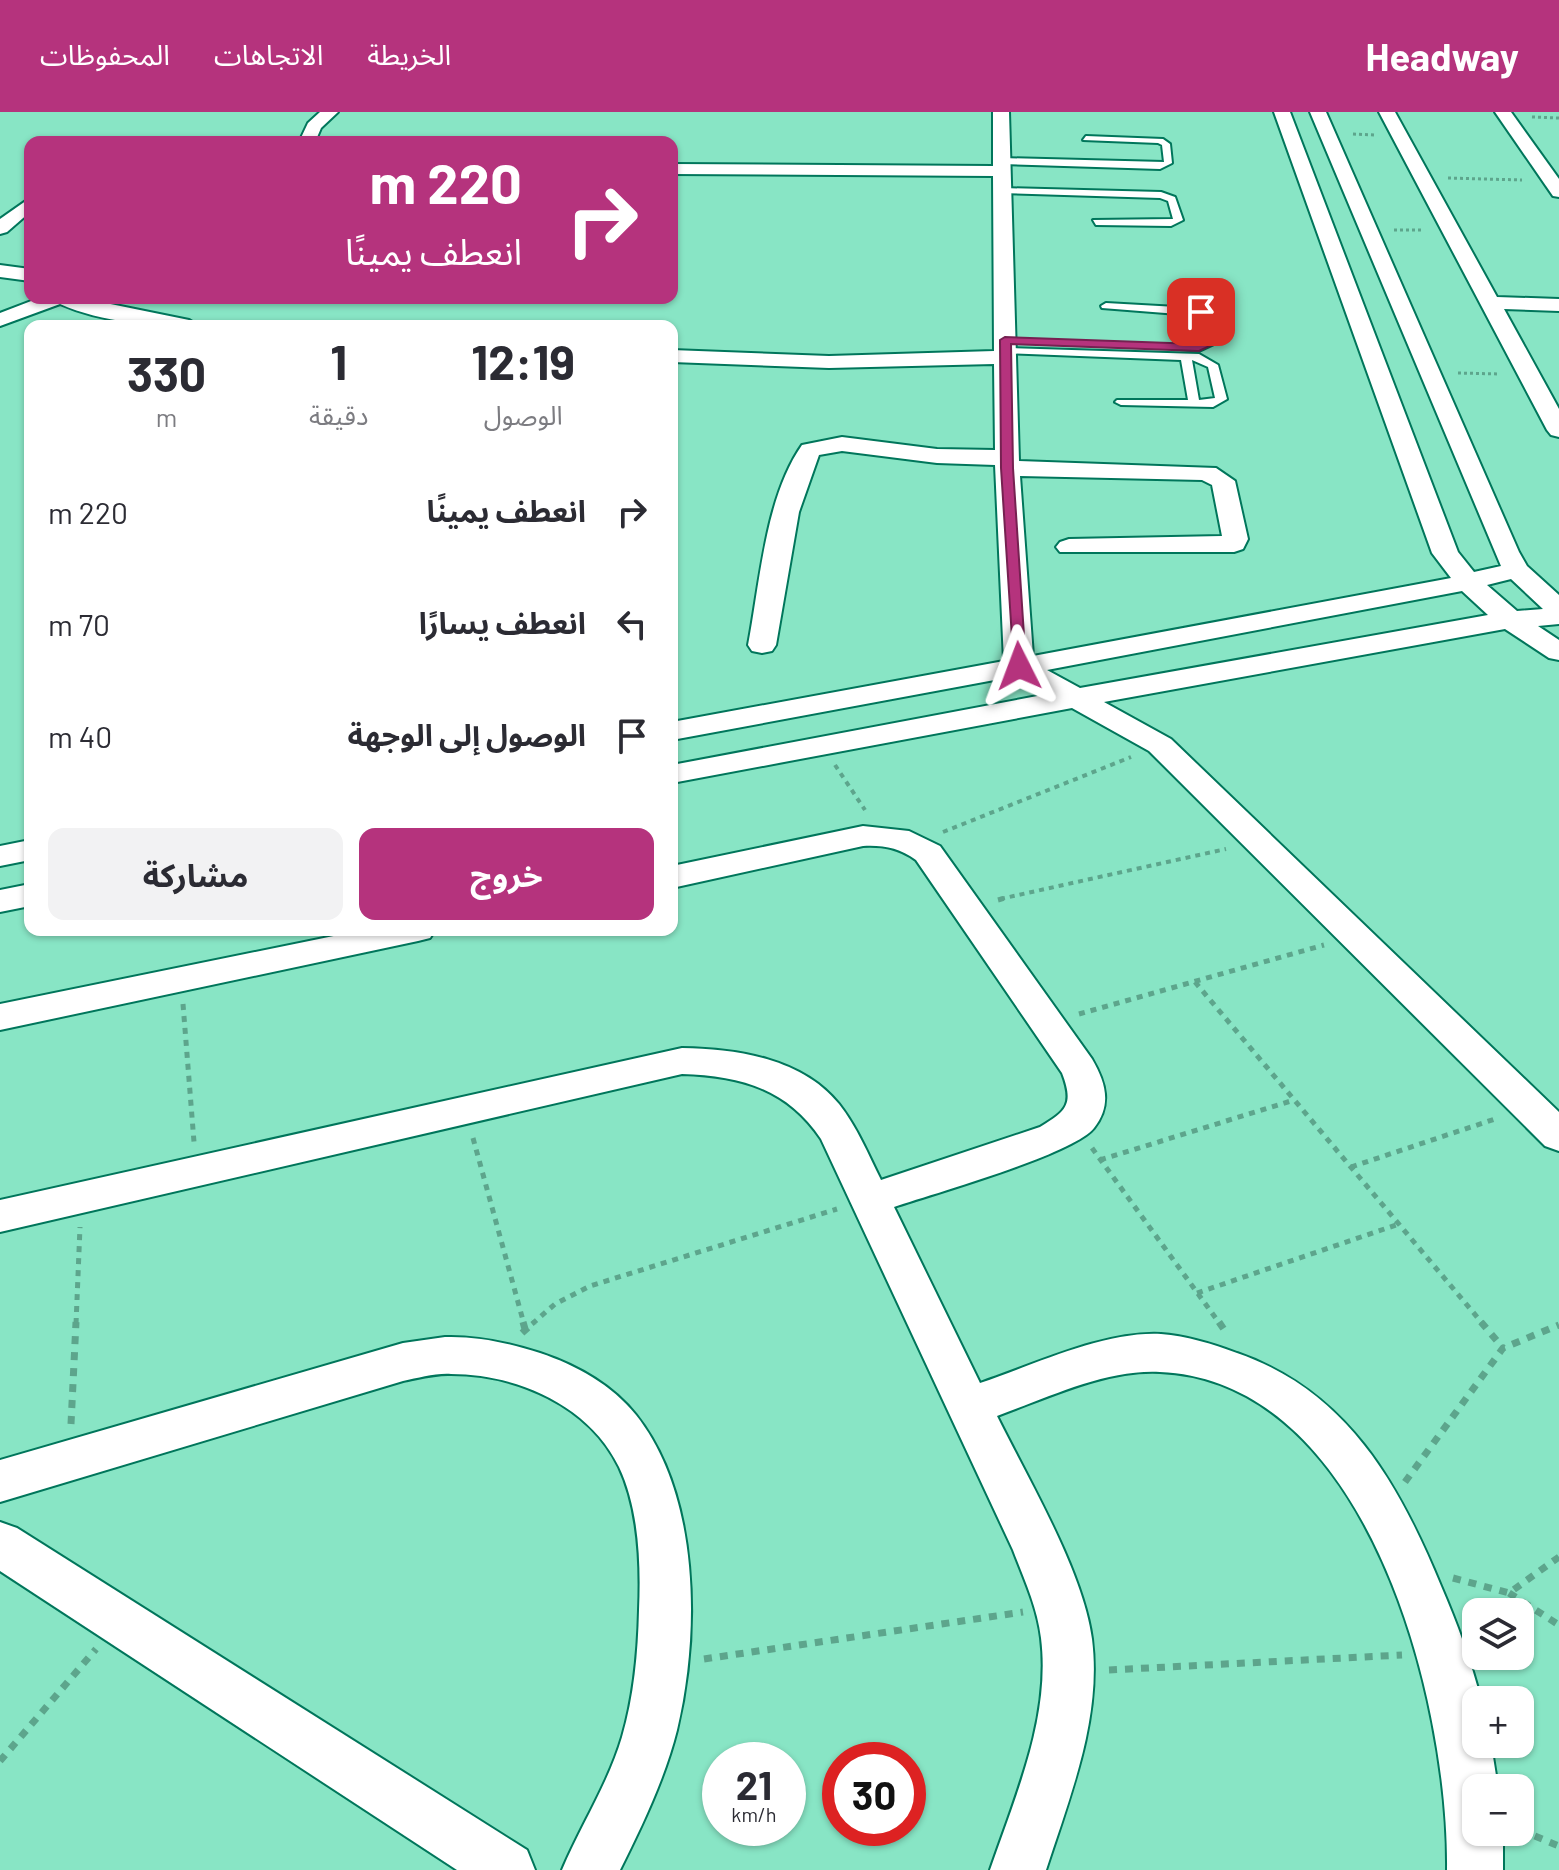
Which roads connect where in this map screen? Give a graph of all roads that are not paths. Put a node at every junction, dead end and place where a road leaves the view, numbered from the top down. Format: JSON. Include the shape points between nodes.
{"nodes":[{"id":1,"x":330,"y":112,"type":"edge"},
{"id":2,"x":1001,"y":112,"type":"edge"},
{"id":3,"x":1282,"y":112,"type":"edge"},
{"id":4,"x":1318,"y":112,"type":"edge"},
{"id":5,"x":1387,"y":112,"type":"edge"},
{"id":6,"x":1503,"y":112,"type":"edge"},
{"id":7,"x":310,"y":136,"type":"edge"},
{"id":8,"x":1086,"y":138,"type":"dead end"},
{"id":9,"x":1140,"y":140,"type":"junction"},
{"id":10,"x":1143,"y":165,"type":"junction"},
{"id":11,"x":678,"y":169,"type":"edge"},
{"id":12,"x":1002,"y":175,"type":"junction"},
{"id":13,"x":1555,"y":186,"type":"edge"},
{"id":14,"x":1145,"y":194,"type":"junction"},
{"id":15,"x":24,"y":208,"type":"edge"},
{"id":16,"x":1096,"y":222,"type":"dead end"},
{"id":17,"x":1151,"y":223,"type":"junction"},
{"id":18,"x":0,"y":228,"type":"edge"},
{"id":19,"x":0,"y":271,"type":"edge"},
{"id":20,"x":24,"y":274,"type":"edge"},
{"id":21,"x":1490,"y":303,"type":"junction"},
{"id":22,"x":41,"y":304,"type":"edge"},
{"id":23,"x":80,"y":304,"type":"edge"},
{"id":24,"x":1559,"y":305,"type":"edge"},
{"id":25,"x":1106,"y":306,"type":"dead end"},
{"id":26,"x":1182,"y":308,"type":"junction"},
{"id":27,"x":0,"y":320,"type":"edge"},
{"id":28,"x":154,"y":320,"type":"edge"},
{"id":29,"x":1006,"y":349,"type":"junction"},
{"id":30,"x":1187,"y":352,"type":"junction"},
{"id":31,"x":678,"y":356,"type":"edge"},
{"id":32,"x":1121,"y":402,"type":"dead end"},
{"id":33,"x":1194,"y":404,"type":"junction"},
{"id":34,"x":1559,"y":430,"type":"edge"},
{"id":35,"x":1008,"y":463,"type":"junction"},
{"id":36,"x":1069,"y":547,"type":"dead end"},
{"id":37,"x":1516,"y":570,"type":"junction"},
{"id":38,"x":1467,"y":583,"type":"junction"},
{"id":39,"x":1559,"y":609,"type":"edge"},
{"id":40,"x":1559,"y":616,"type":"edge"},
{"id":41,"x":1507,"y":620,"type":"junction"},
{"id":42,"x":762,"y":645,"type":"dead end"},
{"id":43,"x":1559,"y":652,"type":"edge"},
{"id":44,"x":1019,"y":666,"type":"junction"},
{"id":45,"x":1075,"y":699,"type":"junction"},
{"id":46,"x":678,"y":730,"type":"edge"},
{"id":47,"x":678,"y":773,"type":"edge"},
{"id":48,"x":24,"y":851,"type":"edge"},
{"id":49,"x":0,"y":856,"type":"edge"},
{"id":50,"x":678,"y":876,"type":"edge"},
{"id":51,"x":24,"y":896,"type":"edge"},
{"id":52,"x":0,"y":901,"type":"edge"},
{"id":53,"x":389,"y":936,"type":"edge"},
{"id":54,"x":0,"y":1017,"type":"edge"},
{"id":55,"x":1559,"y":1136,"type":"edge"},
{"id":56,"x":870,"y":1199,"type":"junction"},
{"id":57,"x":0,"y":1216,"type":"edge"},
{"id":58,"x":969,"y":1406,"type":"junction"},
{"id":59,"x":0,"y":1481,"type":"edge"},
{"id":60,"x":0,"y":1544,"type":"edge"},
{"id":61,"x":507,"y":1870,"type":"edge"},
{"id":62,"x":590,"y":1870,"type":"edge"},
{"id":63,"x":1018,"y":1870,"type":"edge"},
{"id":64,"x":1475,"y":1870,"type":"edge"}],
"edges":[{"from":1,"to":7,"type":"street"},
{"from":2,"to":12,"type":"street"},
{"from":3,"to":38,"type":"street","via":[[1445,553]]},
{"from":4,"to":37,"type":"street"},
{"from":5,"to":21,"type":"street"},
{"from":6,"to":13,"type":"street"},
{"from":8,"to":9,"type":"lane"},
{"from":9,"to":10,"type":"lane"},
{"from":9,"to":10,"type":"lane","via":[[1166,144],[1168,163]]},
{"from":10,"to":12,"type":"lane"},
{"from":11,"to":12,"type":"street"},
{"from":12,"to":14,"type":"lane"},
{"from":12,"to":29,"type":"street"},
{"from":14,"to":17,"type":"lane"},
{"from":14,"to":17,"type":"lane","via":[[1172,199],[1178,220]]},
{"from":15,"to":18,"type":"street"},
{"from":16,"to":17,"type":"lane"},
{"from":19,"to":20,"type":"street"},
{"from":21,"to":24,"type":"street"},
{"from":21,"to":34,"type":"street"},
{"from":22,"to":27,"type":"street"},
{"from":23,"to":28,"type":"street"},
{"from":25,"to":26,"type":"lane"},
{"from":26,"to":30,"type":"lane"},
{"from":26,"to":30,"type":"lane","via":[[1204,314],[1209,344]]},
{"from":29,"to":30,"type":"lane"},
{"from":29,"to":31,"type":"street","via":[[829,362]]},
{"from":29,"to":35,"type":"street"},
{"from":30,"to":33,"type":"lane"},
{"from":30,"to":33,"type":"lane","via":[[1213,365],[1221,399]]},
{"from":32,"to":33,"type":"lane"},
{"from":35,"to":36,"type":"street","via":[[1215,474],[1223,481],[1234,544]]},
{"from":35,"to":42,"type":"street","via":[[842,444],[810,450],[796,475]]},
{"from":35,"to":44,"type":"street"},
{"from":37,"to":38,"type":"street"},
{"from":37,"to":39,"type":"street"},
{"from":38,"to":41,"type":"street"},
{"from":38,"to":44,"type":"street"},
{"from":40,"to":41,"type":"street"},
{"from":41,"to":43,"type":"street"},
{"from":41,"to":45,"type":"street"},
{"from":44,"to":45,"type":"street"},
{"from":44,"to":46,"type":"street"},
{"from":45,"to":47,"type":"street"},
{"from":45,"to":55,"type":"street","via":[[1160,745]]},
{"from":48,"to":49,"type":"street"},
{"from":50,"to":56,"type":"street","via":[[881,834],[916,843],[1079,1069],[1089,1088],[1088,1108],[1076,1126]]},
{"from":51,"to":52,"type":"street"},
{"from":53,"to":54,"type":"street"},
{"from":56,"to":57,"type":"street","via":[[825,1110],[803,1091],[747,1066],[682,1061]]},
{"from":56,"to":58,"type":"street"},
{"from":58,"to":63,"type":"street","via":[[1060,1607],[1068,1673],[1058,1746]]},
{"from":58,"to":64,"type":"street","via":[[1107,1361],[1156,1352],[1209,1360],[1260,1381],[1306,1412],[1335,1443],[1383,1513],[1443,1653],[1468,1749]]},
{"from":59,"to":62,"type":"street","via":[[403,1362],[514,1344],[549,1375],[591,1400],[625,1435],[647,1477],[659,1527],[666,1586],[661,1665],[646,1747]]},
{"from":60,"to":61,"type":"street"}]}
